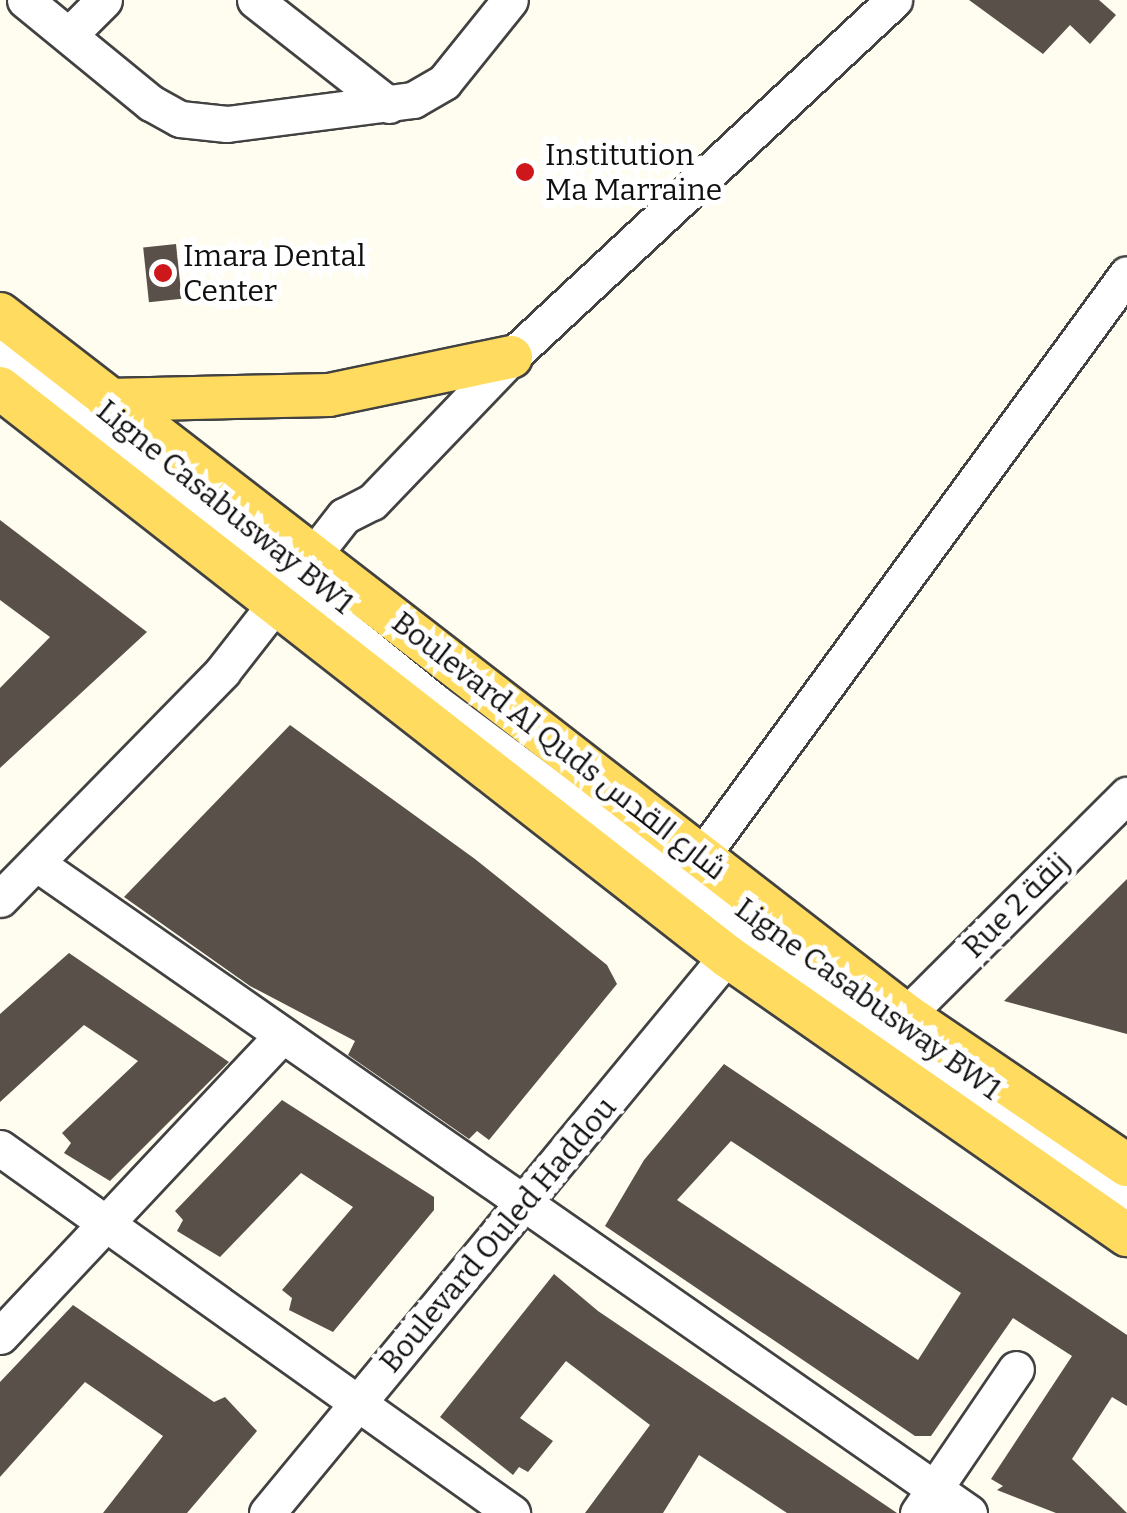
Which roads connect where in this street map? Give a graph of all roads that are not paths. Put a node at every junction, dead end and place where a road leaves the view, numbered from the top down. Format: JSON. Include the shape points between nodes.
{"nodes":[{"id":1,"x":25,"y":0,"type":"edge"},
{"id":2,"x":104,"y":0,"type":"edge"},
{"id":3,"x":255,"y":0,"type":"edge"},
{"id":4,"x":510,"y":0,"type":"edge"},
{"id":5,"x":894,"y":0,"type":"edge"},
{"id":6,"x":70,"y":34,"type":"junction"},
{"id":7,"x":389,"y":106,"type":"junction"},
{"id":8,"x":1127,"y":274,"type":"edge"},
{"id":9,"x":0,"y":314,"type":"edge"},
{"id":10,"x":0,"y":328,"type":"edge"},
{"id":11,"x":0,"y":350,"type":"edge"},
{"id":12,"x":511,"y":357,"type":"junction"},
{"id":13,"x":3,"y":397,"type":"edge"},
{"id":14,"x":108,"y":400,"type":"junction"},
{"id":15,"x":301,"y":583,"type":"junction"},
{"id":16,"x":1127,"y":796,"type":"edge"},
{"id":17,"x":700,"y":858,"type":"junction"},
{"id":18,"x":36,"y":862,"type":"junction"},
{"id":19,"x":0,"y":899,"type":"edge"},
{"id":20,"x":727,"y":956,"type":"junction"},
{"id":21,"x":906,"y":1015,"type":"junction"},
{"id":22,"x":282,"y":1038,"type":"junction"},
{"id":23,"x":0,"y":1148,"type":"edge"},
{"id":24,"x":1127,"y":1165,"type":"edge"},
{"id":25,"x":1127,"y":1183,"type":"edge"},
{"id":26,"x":1127,"y":1200,"type":"edge"},
{"id":27,"x":522,"y":1210,"type":"junction"},
{"id":28,"x":111,"y":1228,"type":"junction"},
{"id":29,"x":1127,"y":1235,"type":"edge"},
{"id":30,"x":0,"y":1336,"type":"edge"},
{"id":31,"x":1016,"y":1369,"type":"dead end"},
{"id":32,"x":360,"y":1400,"type":"junction"},
{"id":33,"x":926,"y":1501,"type":"edge"},
{"id":34,"x":275,"y":1510,"type":"edge"},
{"id":35,"x":512,"y":1513,"type":"edge"},
{"id":36,"x":969,"y":1513,"type":"edge"}],
"edges":[{"from":1,"to":6,"type":"street"},
{"from":2,"to":6,"type":"street"},
{"from":3,"to":7,"type":"street"},
{"from":4,"to":7,"type":"street","via":[[444,82]]},
{"from":5,"to":12,"type":"street"},
{"from":6,"to":7,"type":"street","via":[[180,118],[272,121]]},
{"from":8,"to":17,"type":"street"},
{"from":9,"to":14,"type":"main road","name":"Boulevard Al Quds شارع القدس"},
{"from":10,"to":15,"type":"street","name":"Ligne Casabusway BW1"},
{"from":11,"to":15,"type":"street","name":"Ligne Casabusway BW1"},
{"from":12,"to":14,"type":"main road","via":[[330,395]]},
{"from":12,"to":15,"type":"street"},
{"from":13,"to":15,"type":"main road","name":"Boulevard Al Quds شارع القدس"},
{"from":14,"to":15,"type":"main road","name":"Boulevard Al Quds شارع القدس"},
{"from":15,"to":17,"type":"main road","name":"Boulevard Al Quds شارع القدس"},
{"from":15,"to":18,"type":"street"},
{"from":15,"to":20,"type":"main road","name":"Boulevard Al Quds شارع القدس"},
{"from":15,"to":25,"type":"street","name":"Ligne Casabusway BW1","via":[[373,627],[784,942]]},
{"from":15,"to":26,"type":"street","name":"Ligne Casabusway BW1","via":[[783,961]]},
{"from":16,"to":21,"type":"street","name":"Rue 2 زنقة"},
{"from":17,"to":21,"type":"main road","name":"Boulevard Al Quds شارع القدس"},
{"from":18,"to":19,"type":"street"},
{"from":18,"to":22,"type":"street"},
{"from":20,"to":27,"type":"street","name":"Boulevard Ouled Haddou"},
{"from":20,"to":29,"type":"main road","name":"Boulevard Al Quds شارع القدس"},
{"from":21,"to":24,"type":"main road","name":"Boulevard Al Quds شارع القدس"},
{"from":22,"to":27,"type":"street"},
{"from":22,"to":28,"type":"street"},
{"from":23,"to":28,"type":"street"},
{"from":27,"to":32,"type":"street","name":"Boulevard Ouled Haddou"},
{"from":27,"to":33,"type":"street"},
{"from":28,"to":30,"type":"street"},
{"from":28,"to":32,"type":"street"},
{"from":31,"to":33,"type":"street"},
{"from":32,"to":34,"type":"street","name":"Boulevard Ouled Haddou"},
{"from":32,"to":35,"type":"street"},
{"from":33,"to":36,"type":"street"}]}
